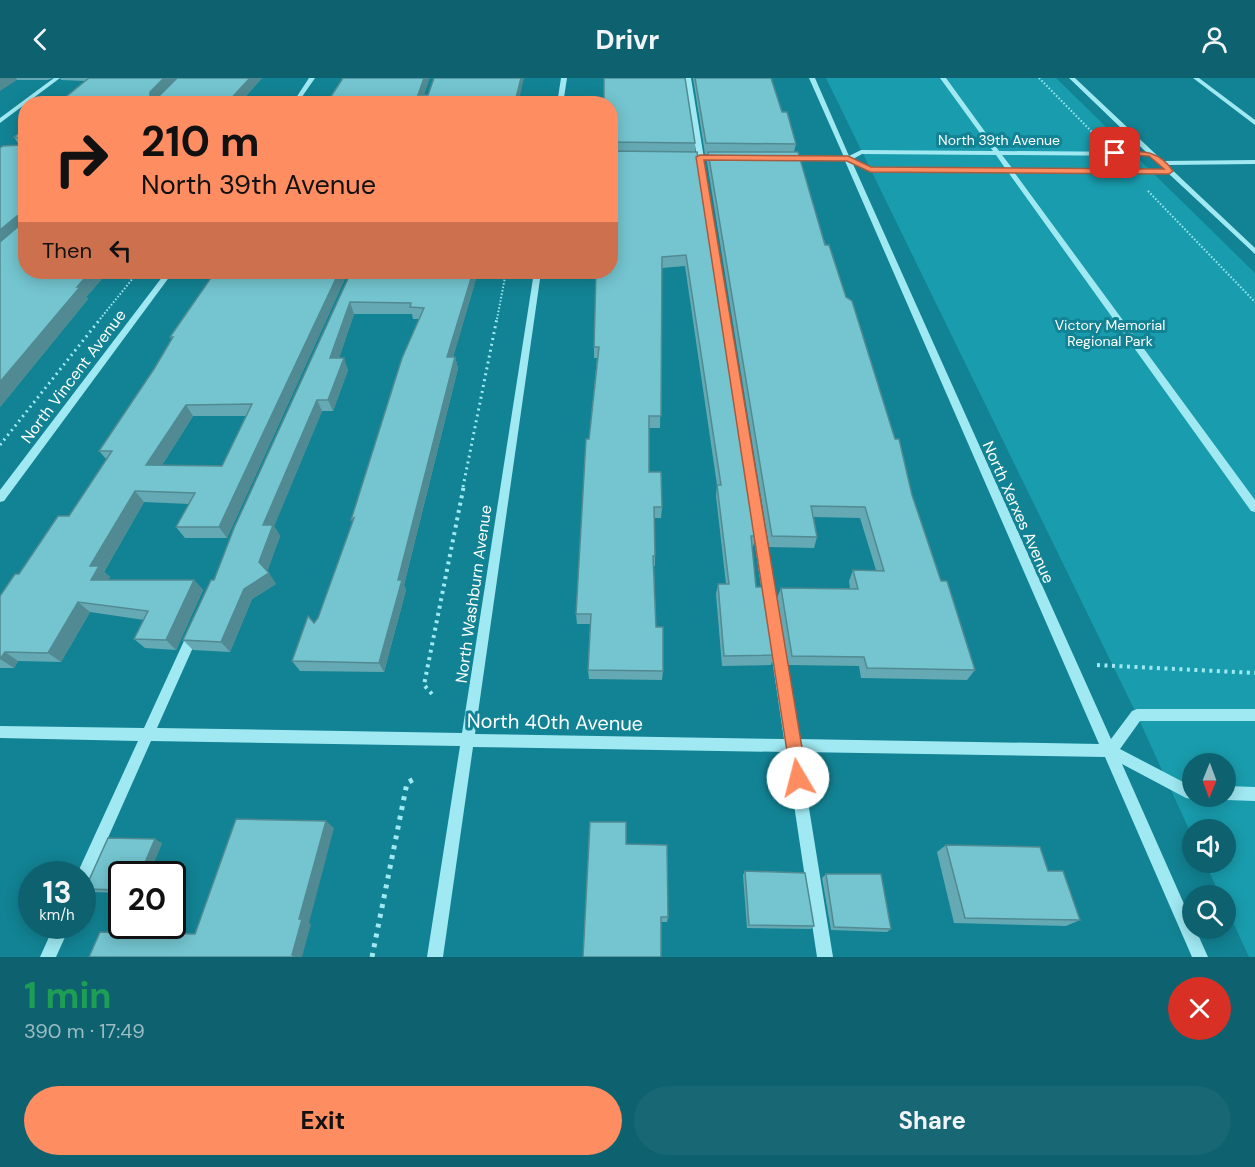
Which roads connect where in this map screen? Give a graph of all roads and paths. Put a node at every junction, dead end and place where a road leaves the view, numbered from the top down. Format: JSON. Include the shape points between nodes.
{"nodes":[{"id":1,"x":57,"y":78,"type":"edge"},
{"id":2,"x":312,"y":78,"type":"edge"},
{"id":3,"x":564,"y":78,"type":"edge"},
{"id":4,"x":688,"y":78,"type":"edge"},
{"id":5,"x":812,"y":78,"type":"edge"},
{"id":6,"x":943,"y":78,"type":"edge"},
{"id":7,"x":1039,"y":78,"type":"edge"},
{"id":8,"x":1072,"y":78,"type":"edge"},
{"id":9,"x":1196,"y":78,"type":"edge"},
{"id":10,"x":33,"y":96,"type":"edge"},
{"id":11,"x":300,"y":96,"type":"edge"},
{"id":12,"x":562,"y":96,"type":"edge"},
{"id":13,"x":18,"y":107,"type":"edge"},
{"id":14,"x":0,"y":121,"type":"edge"},
{"id":15,"x":1255,"y":123,"type":"edge"},
{"id":16,"x":1101,"y":141,"type":"dead end"},
{"id":17,"x":997,"y":152,"type":"junction"},
{"id":18,"x":1151,"y":154,"type":"junction"},
{"id":19,"x":777,"y":158,"type":"edge"},
{"id":20,"x":848,"y":159,"type":"junction"},
{"id":21,"x":1255,"y":162,"type":"edge"},
{"id":22,"x":1164,"y":163,"type":"junction"},
{"id":23,"x":1169,"y":171,"type":"junction"},
{"id":24,"x":1013,"y":172,"type":"junction"},
{"id":25,"x":1145,"y":188,"type":"dead end"},
{"id":26,"x":1255,"y":252,"type":"edge"},
{"id":27,"x":132,"y":279,"type":"edge"},
{"id":28,"x":164,"y":279,"type":"edge"},
{"id":29,"x":505,"y":279,"type":"edge"},
{"id":30,"x":536,"y":279,"type":"edge"},
{"id":31,"x":1255,"y":302,"type":"edge"},
{"id":32,"x":0,"y":445,"type":"edge"},
{"id":33,"x":0,"y":498,"type":"edge"},
{"id":34,"x":1255,"y":508,"type":"edge"},
{"id":35,"x":196,"y":627,"type":"edge"},
{"id":36,"x":1096,"y":665,"type":"dead end"},
{"id":37,"x":1255,"y":673,"type":"edge"},
{"id":38,"x":432,"y":694,"type":"dead end"},
{"id":39,"x":1255,"y":715,"type":"edge"},
{"id":40,"x":0,"y":732,"type":"edge"},
{"id":41,"x":148,"y":735,"type":"junction"},
{"id":42,"x":468,"y":740,"type":"junction"},
{"id":43,"x":794,"y":746,"type":"junction"},
{"id":44,"x":1110,"y":752,"type":"junction"},
{"id":45,"x":414,"y":779,"type":"dead end"},
{"id":46,"x":1182,"y":790,"type":"edge"},
{"id":47,"x":1236,"y":793,"type":"edge"},
{"id":48,"x":1255,"y":794,"type":"edge"},
{"id":49,"x":91,"y":861,"type":"edge"},
{"id":50,"x":56,"y":939,"type":"edge"},
{"id":51,"x":48,"y":957,"type":"edge"},
{"id":52,"x":372,"y":957,"type":"edge"},
{"id":53,"x":435,"y":957,"type":"edge"},
{"id":54,"x":825,"y":957,"type":"edge"},
{"id":55,"x":1200,"y":957,"type":"edge"}],
"edges":[{"from":1,"to":10,"type":"street"},
{"from":2,"to":11,"type":"street"},
{"from":3,"to":12,"type":"street"},
{"from":4,"to":43,"type":"street"},
{"from":5,"to":20,"type":"street","name":"North Xerxes Avenue"},
{"from":6,"to":17,"type":"street"},
{"from":7,"to":16,"type":"path"},
{"from":8,"to":18,"type":"street"},
{"from":9,"to":15,"type":"street"},
{"from":13,"to":14,"type":"street"},
{"from":17,"to":18,"type":"street","name":"North 39th Avenue"},
{"from":17,"to":20,"type":"street","name":"North 39th Avenue","via":[[861,152]]},
{"from":17,"to":24,"type":"street"},
{"from":18,"to":22,"type":"street"},
{"from":19,"to":20,"type":"street","name":"North 39th Avenue"},
{"from":20,"to":24,"type":"street","name":"North 39th Avenue","via":[[870,169]]},
{"from":20,"to":44,"type":"street","name":"North Xerxes Avenue"},
{"from":21,"to":22,"type":"street"},
{"from":22,"to":23,"type":"street"},
{"from":23,"to":24,"type":"street","name":"North 39th Avenue"},
{"from":23,"to":26,"type":"street"},
{"from":24,"to":34,"type":"street"},
{"from":25,"to":31,"type":"path"},
{"from":27,"to":32,"type":"path"},
{"from":28,"to":33,"type":"street","name":"North Vincent Avenue"},
{"from":29,"to":38,"type":"path","via":[[424,685]]},
{"from":30,"to":42,"type":"street","name":"North Washburn Avenue"},
{"from":35,"to":41,"type":"street"},
{"from":36,"to":37,"type":"path"},
{"from":39,"to":44,"type":"street","via":[[1137,715]]},
{"from":40,"to":41,"type":"street","name":"North 40th Avenue"},
{"from":41,"to":42,"type":"street","name":"North 40th Avenue"},
{"from":41,"to":49,"type":"street"},
{"from":42,"to":43,"type":"street","name":"North 40th Avenue"},
{"from":42,"to":53,"type":"street","name":"North Washburn Avenue"},
{"from":43,"to":44,"type":"street","name":"North 40th Avenue"},
{"from":43,"to":54,"type":"street"},
{"from":44,"to":46,"type":"street","name":"North 40th Avenue"},
{"from":44,"to":55,"type":"street","name":"North Xerxes Avenue"},
{"from":45,"to":52,"type":"path","via":[[407,783]]},
{"from":47,"to":48,"type":"street"},
{"from":50,"to":51,"type":"street"}]}
